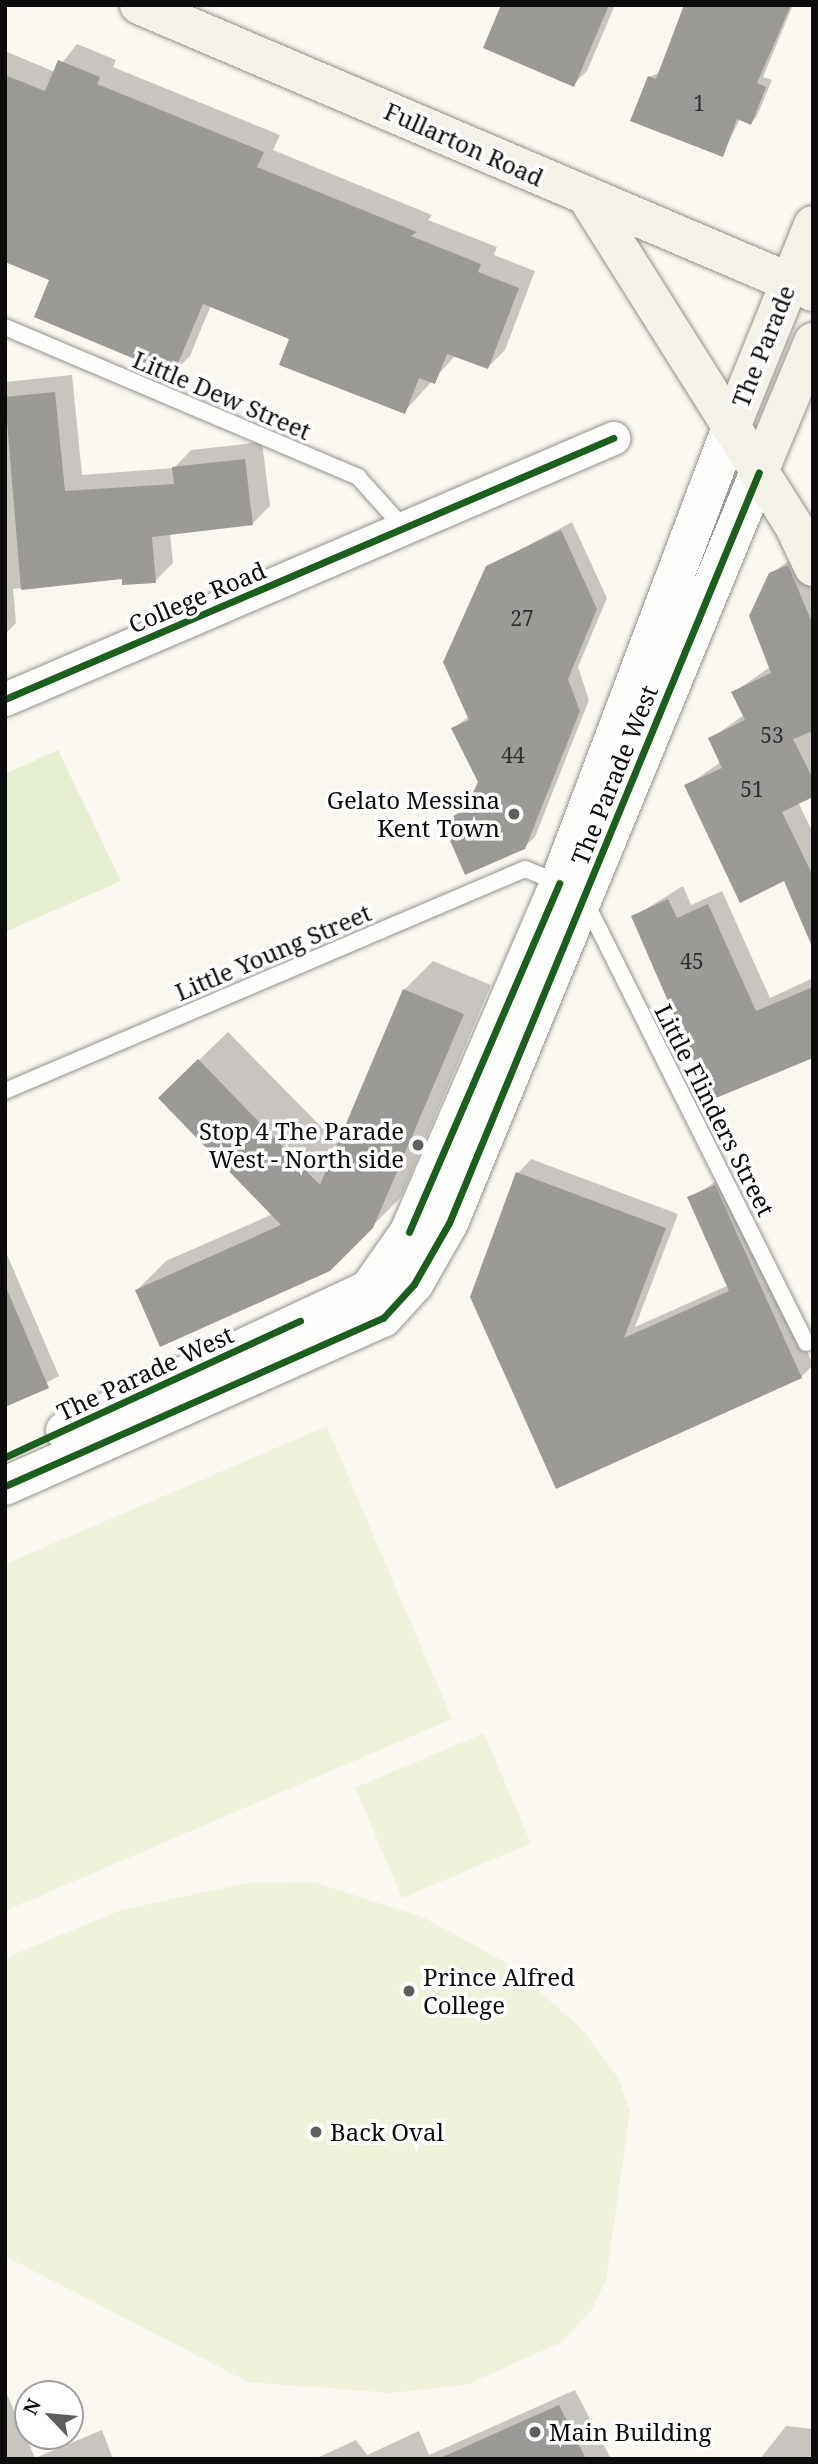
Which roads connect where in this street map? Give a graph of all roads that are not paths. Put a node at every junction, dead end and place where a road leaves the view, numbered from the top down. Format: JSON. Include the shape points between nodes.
{"nodes":[{"id":1,"x":139,"y":5,"type":"edge"},
{"id":2,"x":588,"y":198,"type":"junction"},
{"id":3,"x":813,"y":225,"type":"edge"},
{"id":4,"x":801,"y":287,"type":"edge"},
{"id":5,"x":5,"y":327,"type":"edge"},
{"id":6,"x":813,"y":342,"type":"edge"},
{"id":7,"x":731,"y":427,"type":"junction"},
{"id":8,"x":613,"y":438,"type":"dead end"},
{"id":9,"x":759,"y":472,"type":"junction"},
{"id":10,"x":404,"y":528,"type":"junction"},
{"id":11,"x":813,"y":567,"type":"edge"},
{"id":12,"x":5,"y":699,"type":"edge"},
{"id":13,"x":571,"y":890,"type":"junction"},
{"id":14,"x":5,"y":1091,"type":"edge"},
{"id":15,"x":806,"y":1343,"type":"dead end"},
{"id":16,"x":5,"y":1457,"type":"edge"},
{"id":17,"x":5,"y":1486,"type":"edge"}],
"edges":[{"from":1,"to":2,"type":"main road","name":"Fullarton Road"},
{"from":2,"to":4,"type":"main road","name":"Fullarton Road"},
{"from":2,"to":7,"type":"main road"},
{"from":3,"to":4,"type":"main road","name":"The Parade"},
{"from":4,"to":7,"type":"main road","name":"The Parade"},
{"from":5,"to":10,"type":"lane","name":"Little Dew Street","via":[[358,477]]},
{"from":6,"to":9,"type":"main road","name":"The Parade"},
{"from":7,"to":9,"type":"main road"},
{"from":7,"to":13,"type":"street","name":"The Parade West"},
{"from":8,"to":10,"type":"street","name":"College Road"},
{"from":9,"to":11,"type":"main road","via":[[795,528]]},
{"from":9,"to":13,"type":"street","name":"The Parade West"},
{"from":10,"to":12,"type":"street","name":"College Road"},
{"from":13,"to":14,"type":"lane","name":"Little Young Street","via":[[525,869]]},
{"from":13,"to":15,"type":"lane","name":"Little Flinders Street"},
{"from":13,"to":16,"type":"street","name":"The Parade West","via":[[443,1165],[409,1232],[369,1289]]},
{"from":13,"to":17,"type":"street","name":"The Parade West","via":[[449,1223],[414,1284],[383,1318]]}]}
